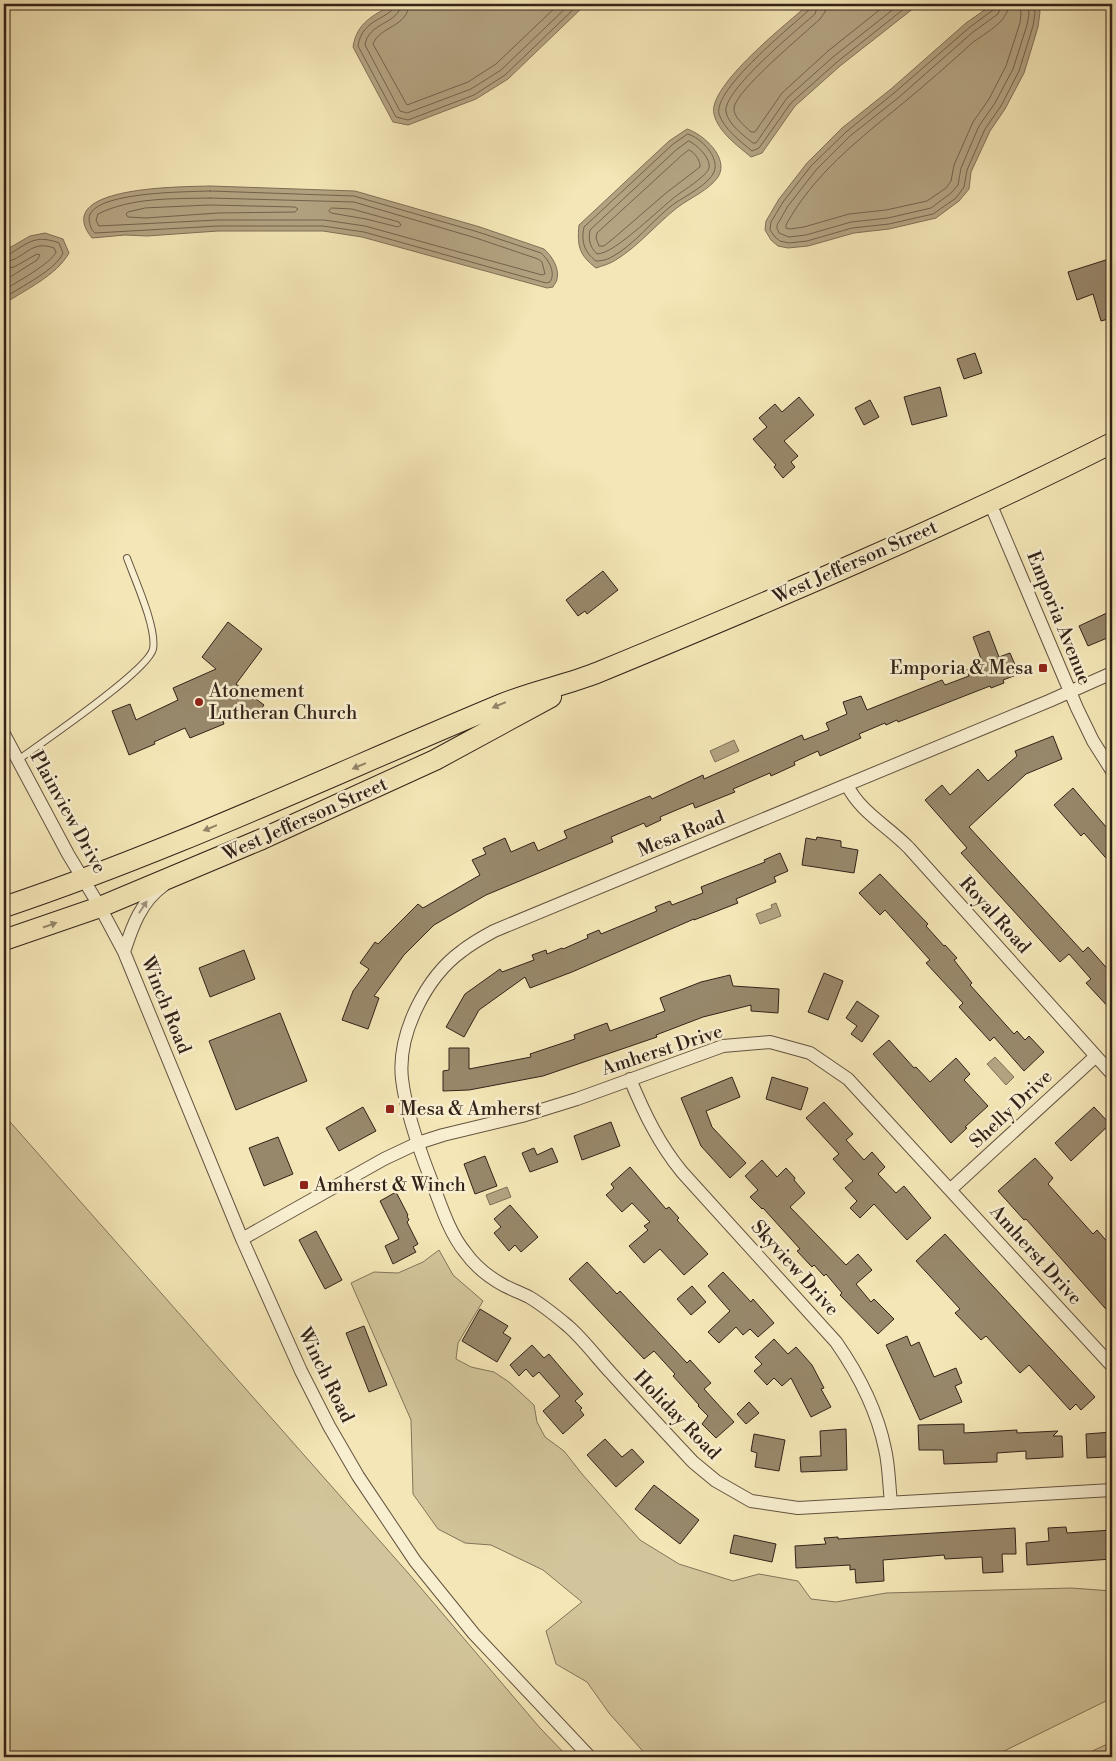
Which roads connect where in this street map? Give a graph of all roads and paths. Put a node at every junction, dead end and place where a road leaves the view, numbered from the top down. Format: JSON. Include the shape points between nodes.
{"nodes":[{"id":1,"x":1112,"y":443,"type":"edge"},
{"id":2,"x":990,"y":503,"type":"junction"},
{"id":3,"x":127,"y":558,"type":"dead end"},
{"id":4,"x":1112,"y":673,"type":"edge"},
{"id":5,"x":595,"y":674,"type":"junction"},
{"id":6,"x":1070,"y":692,"type":"junction"},
{"id":7,"x":4,"y":734,"type":"edge"},
{"id":8,"x":18,"y":760,"type":"junction"},
{"id":9,"x":1112,"y":771,"type":"edge"},
{"id":10,"x":847,"y":785,"type":"junction"},
{"id":11,"x":181,"y":874,"type":"junction"},
{"id":12,"x":82,"y":880,"type":"junction"},
{"id":13,"x":4,"y":907,"type":"edge"},
{"id":14,"x":100,"y":907,"type":"junction"},
{"id":15,"x":4,"y":940,"type":"edge"},
{"id":16,"x":124,"y":952,"type":"junction"},
{"id":17,"x":1096,"y":1056,"type":"junction"},
{"id":18,"x":1112,"y":1074,"type":"edge"},
{"id":19,"x":630,"y":1079,"type":"junction"},
{"id":20,"x":418,"y":1142,"type":"junction"},
{"id":21,"x":951,"y":1189,"type":"junction"},
{"id":22,"x":242,"y":1239,"type":"junction"},
{"id":23,"x":1112,"y":1366,"type":"edge"},
{"id":24,"x":1112,"y":1490,"type":"edge"},
{"id":25,"x":891,"y":1502,"type":"junction"},
{"id":26,"x":590,"y":1757,"type":"edge"}],
"edges":[{"from":1,"to":2,"type":"main road","name":"West Jefferson Street"},
{"from":2,"to":5,"type":"main road","name":"West Jefferson Street"},
{"from":2,"to":6,"type":"street","name":"Emporia Avenue"},
{"from":3,"to":8,"type":"lane","via":[[154,634],[153,651],[135,671],[91,708]]},
{"from":4,"to":6,"type":"street","name":"Mesa Road"},
{"from":5,"to":11,"type":"main road","name":"West Jefferson Street","via":[[435,760]]},
{"from":5,"to":12,"type":"main road","name":"West Jefferson Street","one_way":true,"via":[[505,702]]},
{"from":6,"to":9,"type":"street","name":"Emporia Avenue","via":[[1093,741]]},
{"from":6,"to":10,"type":"street","name":"Mesa Road"},
{"from":7,"to":8,"type":"street","name":"Plainview Drive"},
{"from":8,"to":12,"type":"street","name":"Plainview Drive"},
{"from":10,"to":17,"type":"street","name":"Royal Road","via":[[856,802],[909,848]]},
{"from":10,"to":20,"type":"street","name":"Mesa Road","via":[[494,931],[462,951],[429,986],[406,1037],[402,1078]]},
{"from":11,"to":14,"type":"main road","name":"West Jefferson Street"},
{"from":16,"to":11,"type":"street","one_way":true,"via":[[146,901]]},
{"from":12,"to":13,"type":"main road","name":"West Jefferson Street"},
{"from":12,"to":14,"type":"street","name":"Plainview Drive"},
{"from":15,"to":14,"type":"main road","name":"West Jefferson Street","one_way":true},
{"from":14,"to":16,"type":"street","name":"Plainview Drive"},
{"from":16,"to":22,"type":"street","name":"Winch Road"},
{"from":17,"to":18,"type":"street","name":"Royal Road"},
{"from":17,"to":21,"type":"street","name":"Shelly Drive"},
{"from":19,"to":20,"type":"street","name":"Amherst Drive","via":[[522,1116]]},
{"from":19,"to":21,"type":"street","name":"Amherst Drive","via":[[723,1046],[770,1042],[810,1053],[848,1079]]},
{"from":19,"to":25,"type":"street","name":"Skyview Drive","via":[[654,1134],[668,1155],[850,1361],[869,1397],[879,1426],[886,1451]]},
{"from":20,"to":22,"type":"street","name":"Amherst Drive"},
{"from":20,"to":25,"type":"street","name":"Holiday Road","via":[[454,1234],[475,1264],[504,1286],[529,1297],[570,1328],[693,1462],[716,1481],[751,1501],[798,1508]]},
{"from":21,"to":23,"type":"street","name":"Amherst Drive"},
{"from":22,"to":26,"type":"street","name":"Winch Road","via":[[329,1426],[389,1523],[474,1634]]},
{"from":24,"to":25,"type":"street","name":"Holiday Road"}]}
